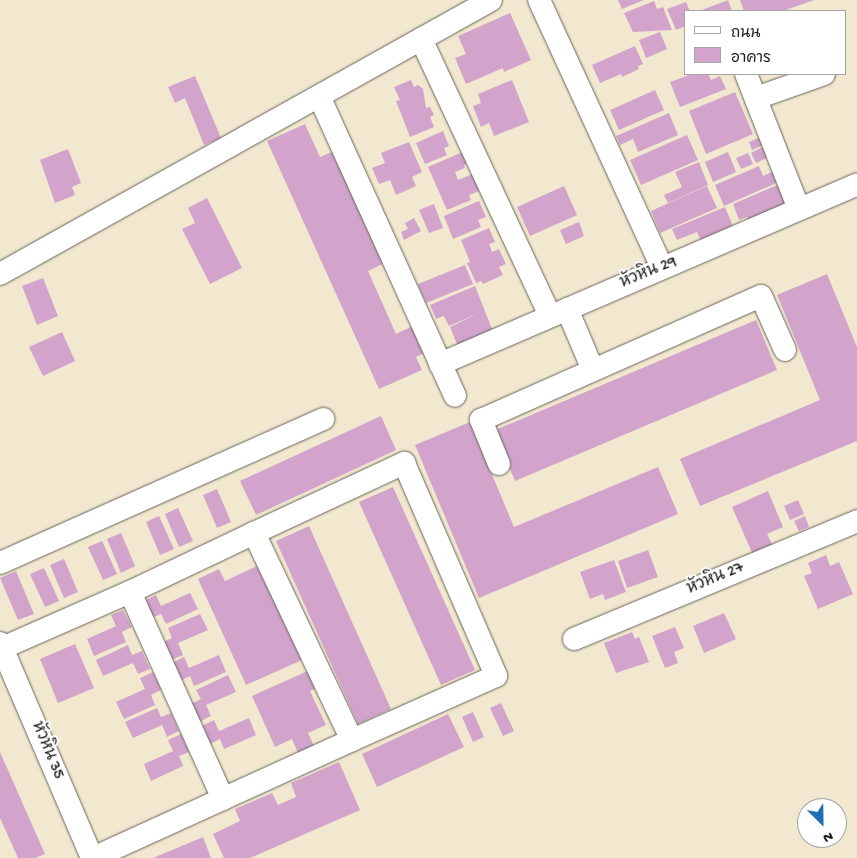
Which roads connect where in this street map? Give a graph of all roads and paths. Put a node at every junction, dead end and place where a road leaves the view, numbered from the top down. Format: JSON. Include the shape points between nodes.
{"nodes":[{"id":1,"x":491,"y":0,"type":"edge"},
{"id":2,"x":539,"y":0,"type":"edge"},
{"id":3,"x":421,"y":39,"type":"junction"},
{"id":4,"x":746,"y":75,"type":"edge"},
{"id":5,"x":821,"y":75,"type":"edge"},
{"id":6,"x":318,"y":96,"type":"junction"},
{"id":7,"x":756,"y":98,"type":"junction"},
{"id":8,"x":857,"y":184,"type":"edge"},
{"id":9,"x":798,"y":209,"type":"junction"},
{"id":10,"x":662,"y":268,"type":"junction"},
{"id":11,"x":0,"y":274,"type":"edge"},
{"id":12,"x":558,"y":313,"type":"junction"},
{"id":13,"x":785,"y":350,"type":"dead end"},
{"id":14,"x":440,"y":364,"type":"junction"},
{"id":15,"x":593,"y":370,"type":"junction"},
{"id":16,"x":455,"y":396,"type":"dead end"},
{"id":17,"x":324,"y":419,"type":"dead end"},
{"id":18,"x":499,"y":464,"type":"dead end"},
{"id":19,"x":857,"y":521,"type":"edge"},
{"id":20,"x":254,"y":533,"type":"junction"},
{"id":21,"x":0,"y":563,"type":"edge"},
{"id":22,"x":130,"y":592,"type":"junction"},
{"id":23,"x":574,"y":639,"type":"dead end"},
{"id":24,"x":1,"y":647,"type":"edge"},
{"id":25,"x":352,"y":740,"type":"junction"},
{"id":26,"x":223,"y":799,"type":"junction"},
{"id":27,"x":93,"y":858,"type":"edge"}],
"edges":[{"from":1,"to":3,"type":"street"},
{"from":2,"to":10,"type":"street"},
{"from":3,"to":6,"type":"street"},
{"from":3,"to":12,"type":"street"},
{"from":4,"to":7,"type":"street"},
{"from":5,"to":7,"type":"street"},
{"from":6,"to":11,"type":"street"},
{"from":6,"to":14,"type":"street"},
{"from":7,"to":9,"type":"street"},
{"from":8,"to":9,"type":"street","name":"หัวหิน 29"},
{"from":9,"to":10,"type":"street","name":"หัวหิน 29"},
{"from":10,"to":12,"type":"street","name":"หัวหิน 29"},
{"from":12,"to":14,"type":"street","name":"หัวหิน 29"},
{"from":12,"to":15,"type":"street"},
{"from":13,"to":15,"type":"street","via":[[761,296]]},
{"from":14,"to":16,"type":"street"},
{"from":15,"to":18,"type":"street","via":[[481,420]]},
{"from":17,"to":21,"type":"street"},
{"from":19,"to":23,"type":"street","name":"หัวหิน 27"},
{"from":20,"to":22,"type":"street"},
{"from":20,"to":25,"type":"street"},
{"from":20,"to":25,"type":"street","via":[[404,463],[496,676]]},
{"from":22,"to":24,"type":"street"},
{"from":22,"to":26,"type":"street"},
{"from":24,"to":27,"type":"street","name":"หัวหิน 35"},
{"from":25,"to":26,"type":"street"},
{"from":26,"to":27,"type":"street"}]}
